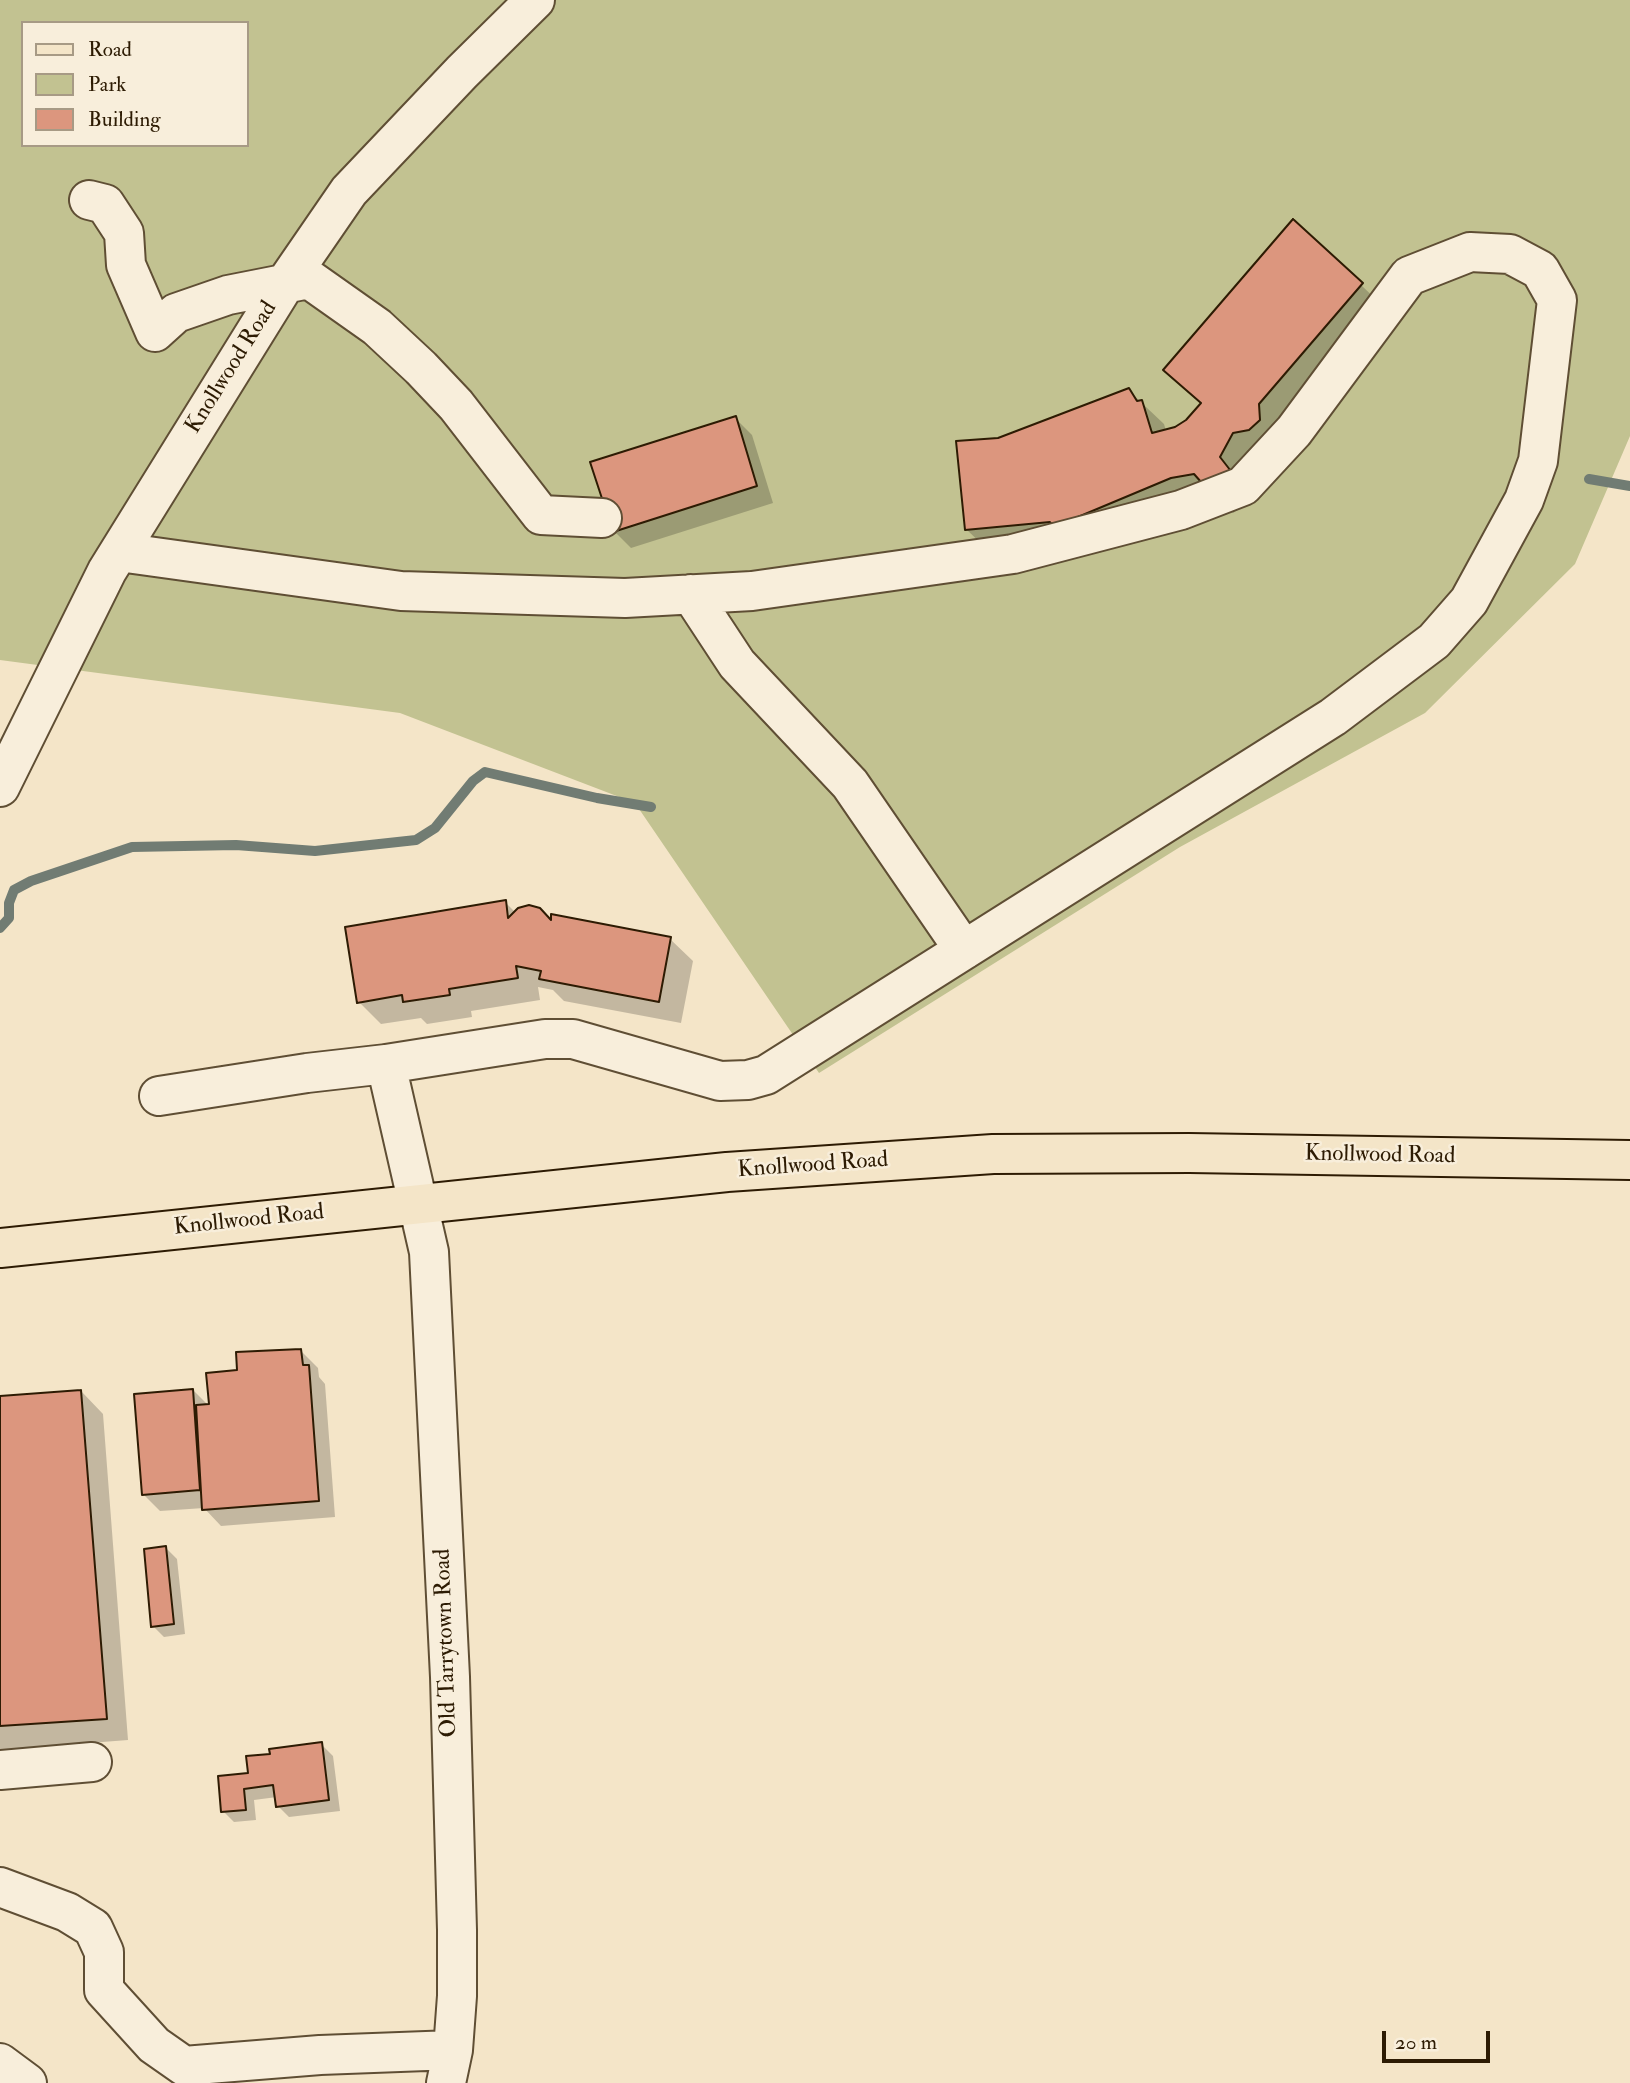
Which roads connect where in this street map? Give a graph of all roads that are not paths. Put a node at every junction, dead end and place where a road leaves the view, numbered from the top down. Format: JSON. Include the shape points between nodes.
{"nodes":[{"id":1,"x":535,"y":0,"type":"edge"},
{"id":2,"x":89,"y":200,"type":"dead end"},
{"id":3,"x":285,"y":284,"type":"junction"},
{"id":4,"x":602,"y":518,"type":"dead end"},
{"id":5,"x":119,"y":552,"type":"junction"},
{"id":6,"x":691,"y":594,"type":"junction"},
{"id":7,"x":0,"y":787,"type":"edge"},
{"id":8,"x":964,"y":950,"type":"junction"},
{"id":9,"x":386,"y":1063,"type":"junction"},
{"id":10,"x":159,"y":1096,"type":"dead end"},
{"id":11,"x":1630,"y":1160,"type":"edge"},
{"id":12,"x":419,"y":1203,"type":"junction"},
{"id":13,"x":0,"y":1248,"type":"edge"},
{"id":14,"x":92,"y":1762,"type":"dead end"},
{"id":15,"x":0,"y":1770,"type":"edge"},
{"id":16,"x":0,"y":1887,"type":"edge"},
{"id":17,"x":0,"y":2063,"type":"edge"},
{"id":18,"x":449,"y":2067,"type":"edge"},
{"id":19,"x":27,"y":2083,"type":"edge"}],
"edges":[{"from":1,"to":3,"type":"street","name":"Knollwood Road","via":[[349,191]]},
{"from":2,"to":3,"type":"street","via":[[105,204],[124,233],[125,265],[155,332],[176,313],[228,295]]},
{"from":3,"to":4,"type":"street","via":[[309,279],[377,327],[456,405],[541,515]]},
{"from":3,"to":5,"type":"street","name":"Knollwood Road"},
{"from":5,"to":6,"type":"street","via":[[401,591],[625,598]]},
{"from":5,"to":7,"type":"street","name":"Knollwood Road"},
{"from":6,"to":8,"type":"street","via":[[737,664],[850,784]]},
{"from":6,"to":8,"type":"street","via":[[752,591],[1013,554],[1181,510],[1243,486],[1294,431],[1409,276],[1470,252],[1510,254],[1540,270],[1556,300],[1538,461],[1524,500],[1469,601],[1434,641],[1333,717]]},
{"from":8,"to":9,"type":"street","via":[[766,1074],[748,1080],[720,1081],[573,1039],[545,1039]]},
{"from":9,"to":10,"type":"street"},
{"from":9,"to":12,"type":"street","name":"Old Tarrytown Road"},
{"from":11,"to":12,"type":"main road","name":"Knollwood Road","via":[[993,1154],[727,1172]]},
{"from":12,"to":13,"type":"main road","name":"Knollwood Road"},
{"from":12,"to":18,"type":"street","name":"Old Tarrytown Road","via":[[429,1252],[450,1677],[457,1996]]},
{"from":14,"to":15,"type":"street"},
{"from":16,"to":18,"type":"street","via":[[67,1912],[93,1928],[104,1952],[104,1990],[154,2045],[184,2066],[320,2055]]},
{"from":17,"to":19,"type":"street"}]}
